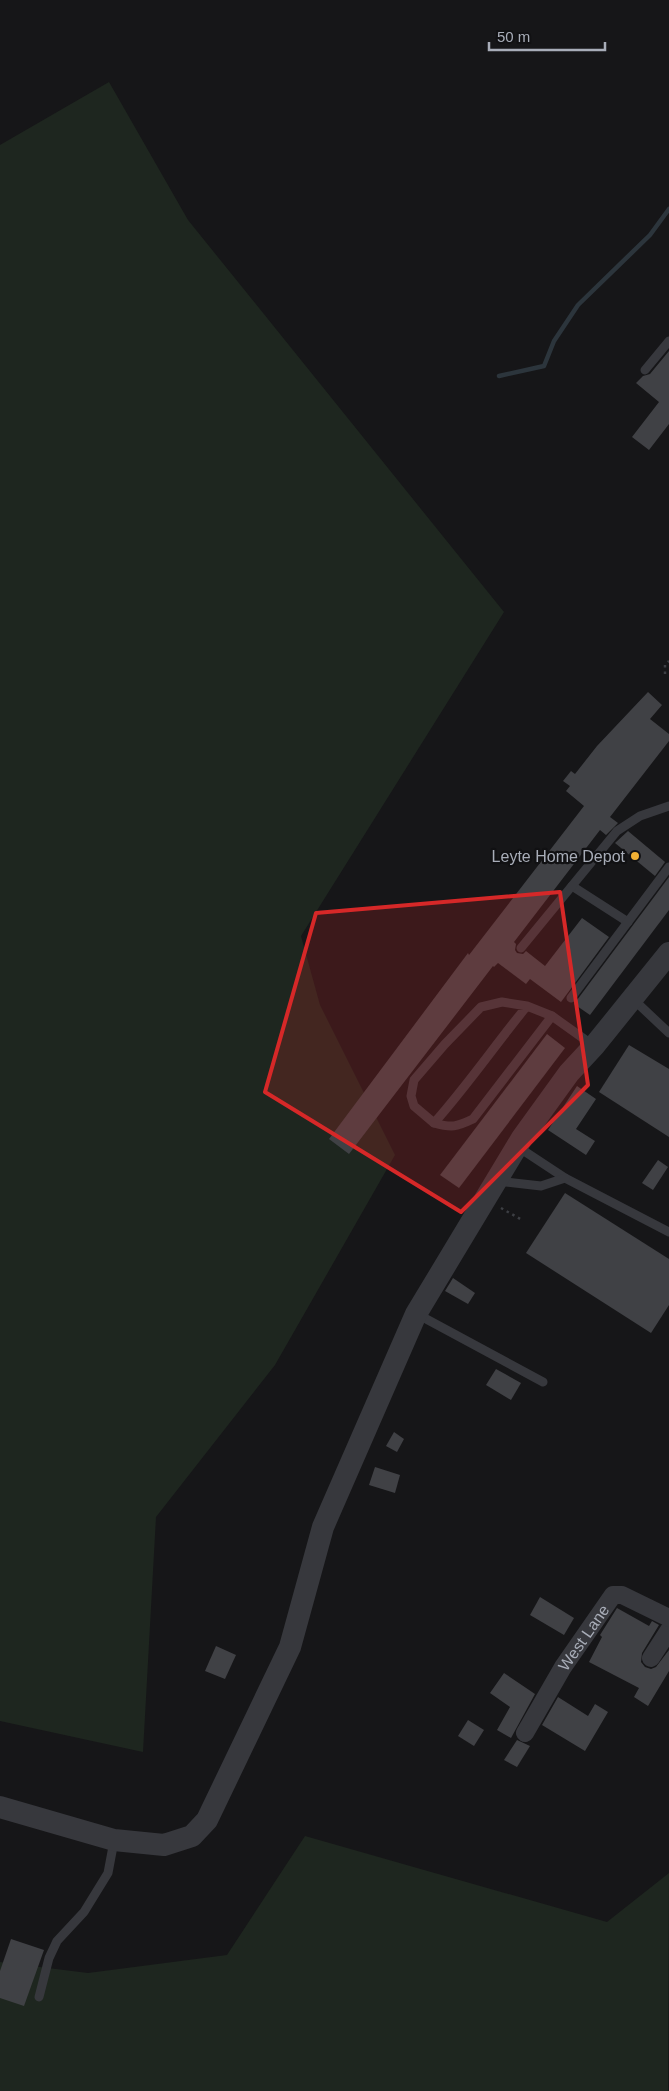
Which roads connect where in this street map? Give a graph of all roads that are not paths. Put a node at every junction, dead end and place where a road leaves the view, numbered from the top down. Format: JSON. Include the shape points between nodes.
{"nodes":[{"id":1,"x":669,"y":341,"type":"edge"},
{"id":2,"x":645,"y":370,"type":"dead end"},
{"id":3,"x":669,"y":806,"type":"edge"},
{"id":4,"x":669,"y":867,"type":"edge"},
{"id":5,"x":572,"y":886,"type":"junction"},
{"id":6,"x":628,"y":922,"type":"junction"},
{"id":7,"x":521,"y":948,"type":"dead end"},
{"id":8,"x":669,"y":953,"type":"edge"},
{"id":9,"x":571,"y":998,"type":"dead end"},
{"id":10,"x":633,"y":998,"type":"junction"},
{"id":11,"x":527,"y":1006,"type":"junction"},
{"id":12,"x":552,"y":1016,"type":"junction"},
{"id":13,"x":669,"y":1033,"type":"edge"},
{"id":14,"x":594,"y":1046,"type":"junction"},
{"id":15,"x":434,"y":1123,"type":"junction"},
{"id":16,"x":518,"y":1146,"type":"junction"},
{"id":17,"x":565,"y":1178,"type":"junction"},
{"id":18,"x":491,"y":1190,"type":"junction"},
{"id":19,"x":669,"y":1232,"type":"edge"},
{"id":20,"x":416,"y":1314,"type":"junction"},
{"id":21,"x":543,"y":1382,"type":"dead end"},
{"id":22,"x":669,"y":1618,"type":"edge"},
{"id":23,"x":669,"y":1630,"type":"edge"},
{"id":24,"x":652,"y":1658,"type":"dead end"},
{"id":25,"x":524,"y":1734,"type":"dead end"},
{"id":26,"x":0,"y":1807,"type":"edge"},
{"id":27,"x":114,"y":1840,"type":"junction"},
{"id":28,"x":39,"y":1997,"type":"dead end"}],
"edges":[{"from":1,"to":2,"type":"lane"},
{"from":3,"to":5,"type":"lane","via":[[640,816],[617,831]]},
{"from":4,"to":6,"type":"lane"},
{"from":5,"to":6,"type":"lane"},
{"from":5,"to":7,"type":"lane"},
{"from":6,"to":9,"type":"lane"},
{"from":8,"to":10,"type":"street"},
{"from":10,"to":13,"type":"lane"},
{"from":10,"to":14,"type":"street"},
{"from":11,"to":12,"type":"lane"},
{"from":11,"to":15,"type":"lane"},
{"from":11,"to":15,"type":"lane","via":[[502,1002],[481,1007],[414,1080],[410,1096],[414,1106]]},
{"from":12,"to":14,"type":"lane"},
{"from":12,"to":15,"type":"lane","via":[[473,1119],[450,1127]]},
{"from":14,"to":16,"type":"street","via":[[569,1073]]},
{"from":16,"to":17,"type":"lane"},
{"from":16,"to":18,"type":"street"},
{"from":17,"to":18,"type":"lane","via":[[542,1186]]},
{"from":17,"to":19,"type":"lane"},
{"from":18,"to":20,"type":"street"},
{"from":20,"to":21,"type":"lane"},
{"from":20,"to":27,"type":"street","via":[[323,1527],[290,1647],[207,1820],[192,1836],[164,1845]]},
{"from":22,"to":25,"type":"street","name":"West Lane","via":[[622,1595],[613,1595],[563,1667]]},
{"from":23,"to":24,"type":"street"},
{"from":26,"to":27,"type":"street"},
{"from":27,"to":28,"type":"lane","via":[[108,1873],[84,1912],[57,1941]]}]}
